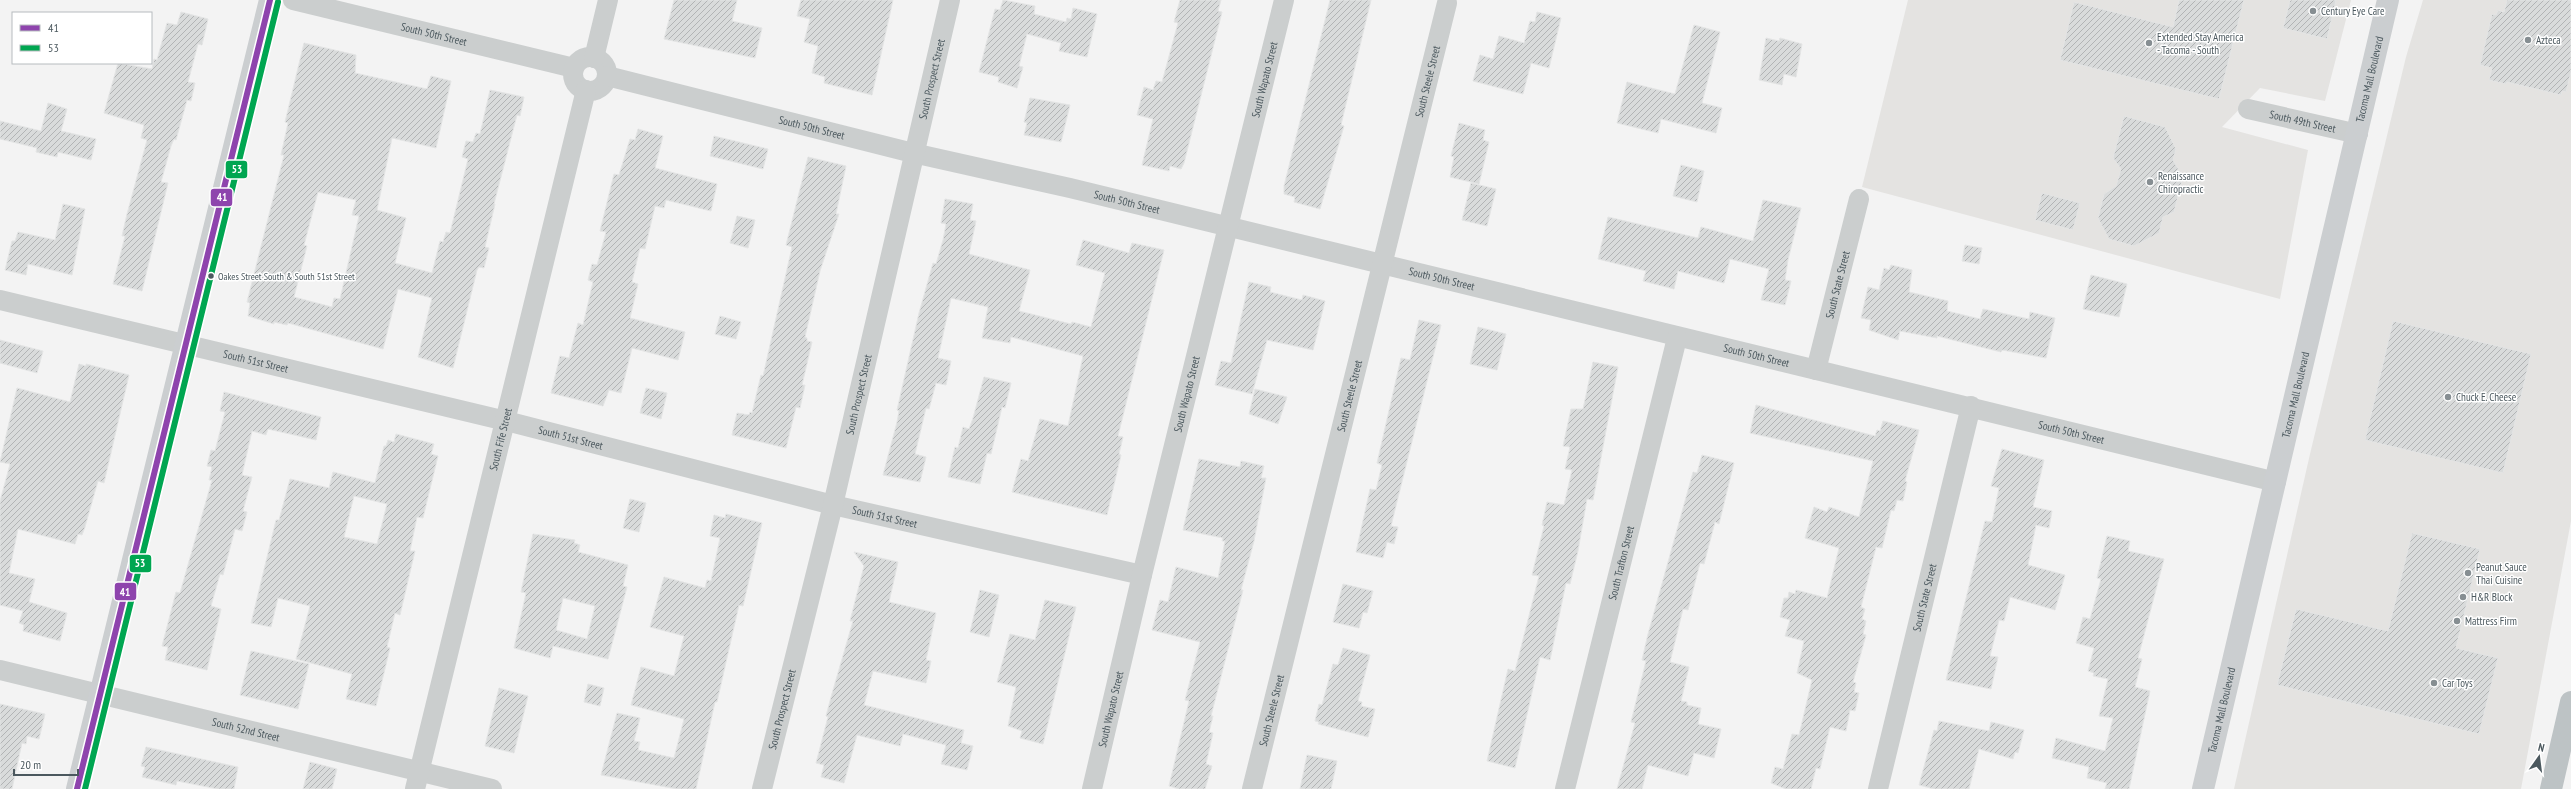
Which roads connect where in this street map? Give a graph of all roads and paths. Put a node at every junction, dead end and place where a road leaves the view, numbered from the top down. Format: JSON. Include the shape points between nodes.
{"nodes":[{"id":1,"x":270,"y":0,"type":"edge"},
{"id":2,"x":293,"y":0,"type":"edge"},
{"id":3,"x":608,"y":0,"type":"edge"},
{"id":4,"x":950,"y":0,"type":"edge"},
{"id":5,"x":1284,"y":0,"type":"edge"},
{"id":6,"x":2388,"y":0,"type":"edge"},
{"id":7,"x":1447,"y":3,"type":"dead end"},
{"id":8,"x":594,"y":58,"type":"junction"},
{"id":9,"x":574,"y":68,"type":"junction"},
{"id":10,"x":607,"y":76,"type":"junction"},
{"id":11,"x":586,"y":90,"type":"junction"},
{"id":12,"x":2248,"y":109,"type":"dead end"},
{"id":13,"x":2358,"y":134,"type":"junction"},
{"id":14,"x":913,"y":153,"type":"junction"},
{"id":15,"x":1859,"y":199,"type":"dead end"},
{"id":16,"x":1228,"y":228,"type":"junction"},
{"id":17,"x":1381,"y":266,"type":"junction"},
{"id":18,"x":0,"y":300,"type":"edge"},
{"id":19,"x":1677,"y":338,"type":"junction"},
{"id":20,"x":187,"y":344,"type":"junction"},
{"id":21,"x":1816,"y":370,"type":"junction"},
{"id":22,"x":1971,"y":406,"type":"junction"},
{"id":23,"x":506,"y":421,"type":"junction"},
{"id":24,"x":2276,"y":482,"type":"junction"},
{"id":25,"x":833,"y":505,"type":"junction"},
{"id":26,"x":1142,"y":575,"type":"junction"},
{"id":27,"x":0,"y":670,"type":"edge"},
{"id":28,"x":99,"y":694,"type":"junction"},
{"id":29,"x":2571,"y":702,"type":"edge"},
{"id":30,"x":418,"y":780,"type":"edge"},
{"id":31,"x":77,"y":789,"type":"edge"},
{"id":32,"x":492,"y":789,"type":"edge"},
{"id":33,"x":762,"y":789,"type":"edge"},
{"id":34,"x":1092,"y":789,"type":"edge"},
{"id":35,"x":1252,"y":789,"type":"edge"},
{"id":36,"x":1565,"y":789,"type":"edge"},
{"id":37,"x":1878,"y":789,"type":"edge"},
{"id":38,"x":2202,"y":789,"type":"edge"},
{"id":39,"x":2551,"y":789,"type":"edge"}],
"edges":[{"from":1,"to":20,"type":"street"},
{"from":2,"to":9,"type":"street","name":"South 50th Street"},
{"from":3,"to":8,"type":"street"},
{"from":4,"to":14,"type":"street","name":"South Prospect Street"},
{"from":5,"to":16,"type":"street","name":"South Wapato Street"},
{"from":6,"to":13,"type":"street","name":"Tacoma Mall Boulevard"},
{"from":7,"to":17,"type":"street","name":"South Steele Street"},
{"from":8,"to":9,"type":"street","via":[[580,60]]},
{"from":8,"to":10,"type":"street","via":[[603,63]]},
{"from":9,"to":11,"type":"street","via":[[574,80]]},
{"from":10,"to":11,"type":"street","via":[[597,90]]},
{"from":10,"to":14,"type":"street","name":"South 50th Street"},
{"from":11,"to":23,"type":"street","name":"South Fife Street"},
{"from":12,"to":13,"type":"street","name":"South 49th Street"},
{"from":13,"to":24,"type":"street","name":"Tacoma Mall Boulevard"},
{"from":14,"to":16,"type":"street","name":"South 50th Street","via":[[1070,188]]},
{"from":14,"to":25,"type":"street","name":"South Prospect Street"},
{"from":15,"to":21,"type":"street","name":"South State Street"},
{"from":16,"to":17,"type":"street","name":"South 50th Street"},
{"from":16,"to":26,"type":"street","name":"South Wapato Street"},
{"from":17,"to":19,"type":"street","name":"South 50th Street"},
{"from":17,"to":35,"type":"street","name":"South Steele Street"},
{"from":18,"to":20,"type":"street","name":"South 51st Street"},
{"from":19,"to":21,"type":"street","name":"South 50th Street"},
{"from":19,"to":36,"type":"street","name":"South Trafton Street"},
{"from":20,"to":23,"type":"street","name":"South 51st Street"},
{"from":20,"to":28,"type":"street"},
{"from":21,"to":22,"type":"street","name":"South 50th Street"},
{"from":22,"to":24,"type":"street","name":"South 50th Street"},
{"from":22,"to":37,"type":"street","name":"South State Street"},
{"from":23,"to":25,"type":"street","name":"South 51st Street"},
{"from":23,"to":30,"type":"street","name":"South Fife Street"},
{"from":24,"to":38,"type":"street","name":"Tacoma Mall Boulevard"},
{"from":25,"to":26,"type":"street","name":"South 51st Street"},
{"from":25,"to":33,"type":"street","name":"South Prospect Street"},
{"from":26,"to":34,"type":"street","name":"South Wapato Street"},
{"from":27,"to":28,"type":"street","name":"South 52nd Street"},
{"from":28,"to":30,"type":"street","name":"South 52nd Street"},
{"from":28,"to":31,"type":"street"},
{"from":29,"to":39,"type":"highway"},
{"from":30,"to":32,"type":"street","name":"South 52nd Street"}]}
